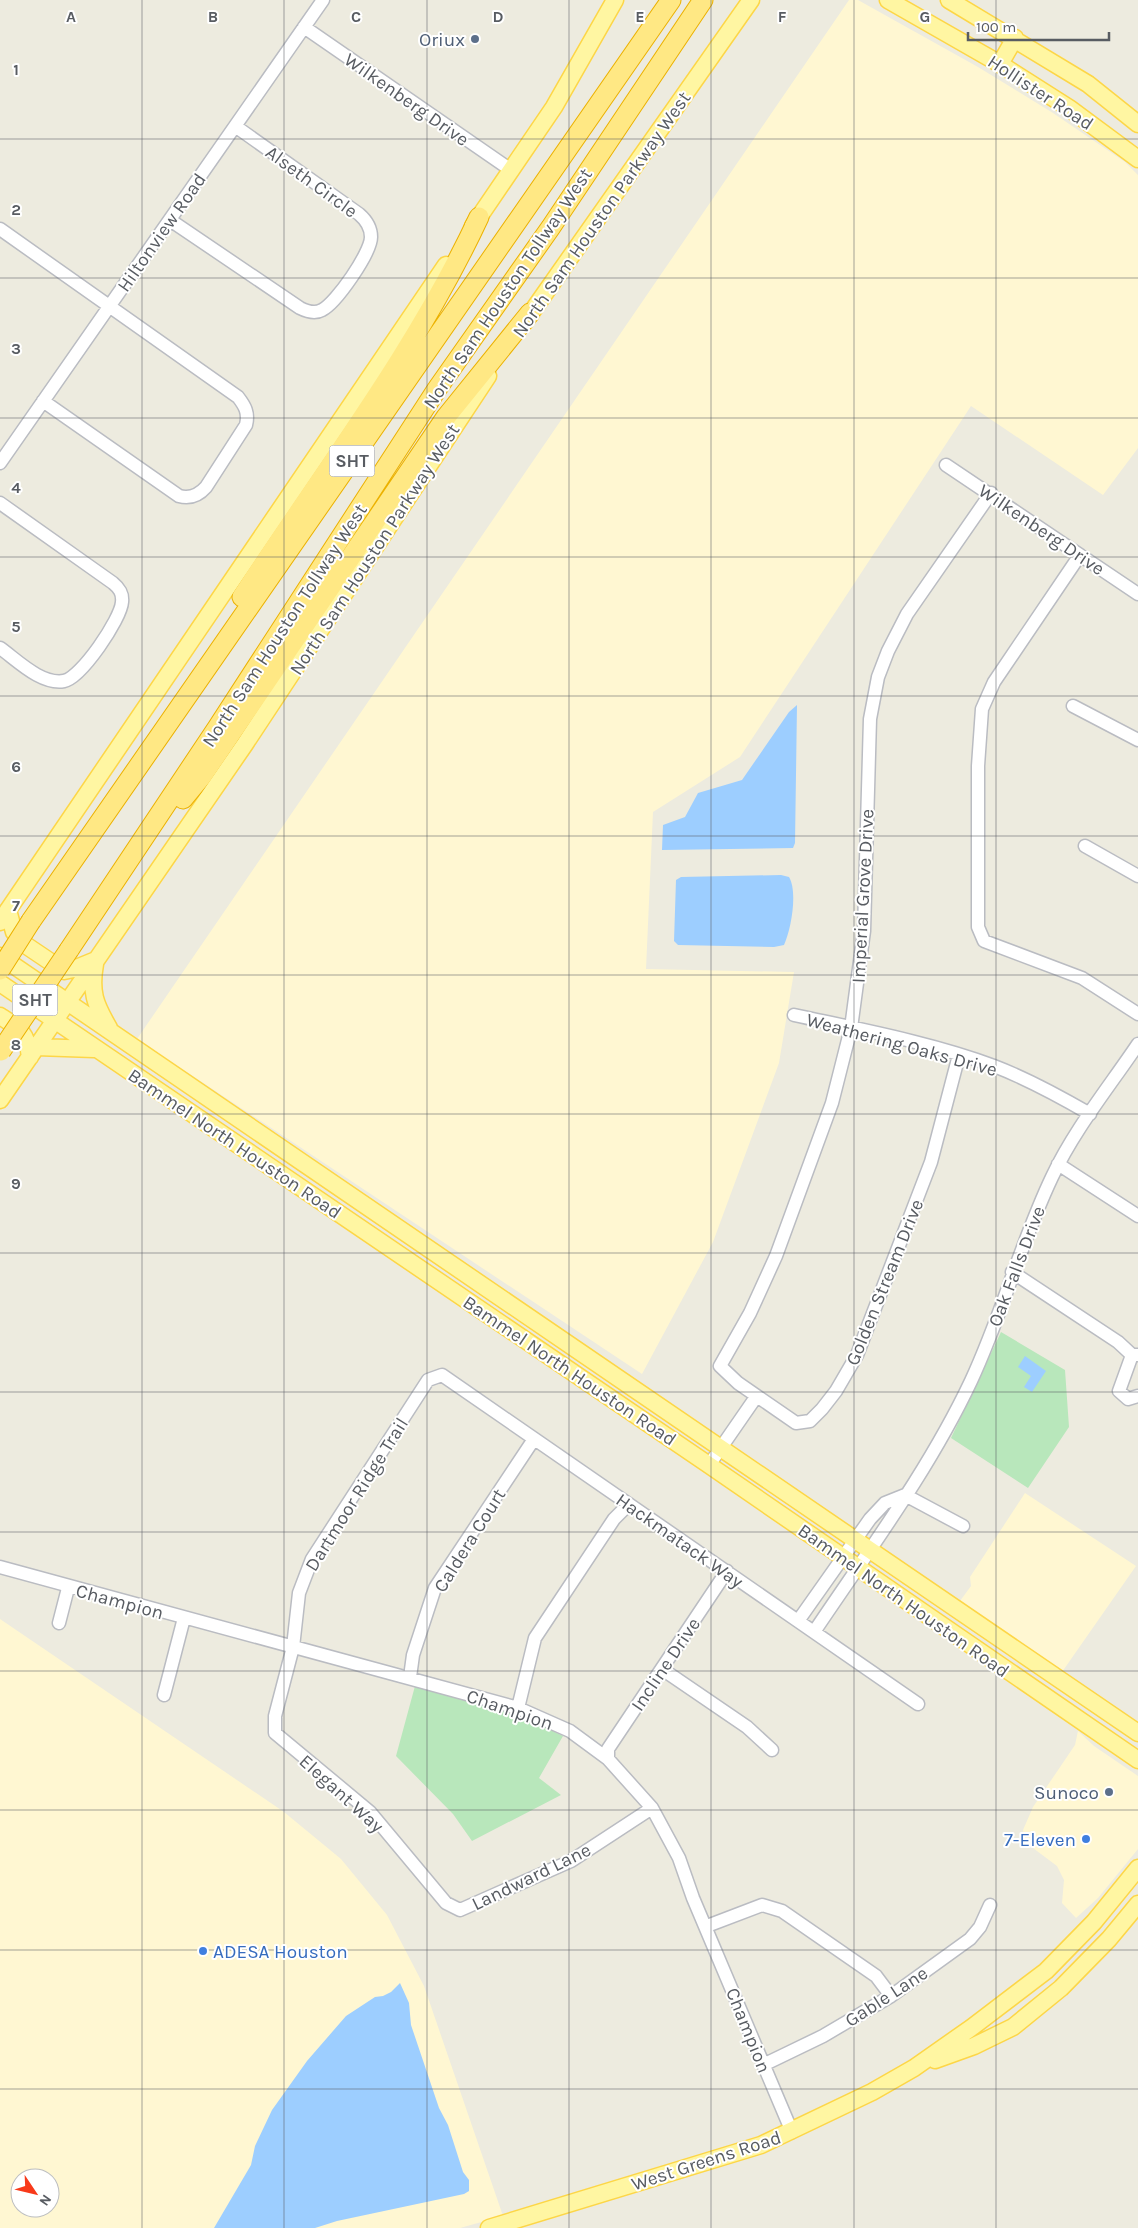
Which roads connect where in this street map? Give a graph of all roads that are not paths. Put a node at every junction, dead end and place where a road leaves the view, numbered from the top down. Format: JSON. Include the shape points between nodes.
{"nodes":[{"id":1,"x":323,"y":0,"type":"edge"},
{"id":2,"x":616,"y":0,"type":"edge"},
{"id":3,"x":671,"y":0,"type":"edge"},
{"id":4,"x":703,"y":0,"type":"edge"},
{"id":5,"x":751,"y":0,"type":"edge"},
{"id":6,"x":888,"y":0,"type":"edge"},
{"id":7,"x":948,"y":0,"type":"edge"},
{"id":8,"x":304,"y":27,"type":"junction"},
{"id":9,"x":1015,"y":38,"type":"junction"},
{"id":10,"x":1000,"y":64,"type":"junction"},
{"id":11,"x":1138,"y":124,"type":"edge"},
{"id":12,"x":235,"y":126,"type":"junction"},
{"id":13,"x":1138,"y":160,"type":"edge"},
{"id":14,"x":511,"y":170,"type":"junction"},
{"id":15,"x":479,"y":217,"type":"junction"},
{"id":16,"x":170,"y":220,"type":"junction"},
{"id":17,"x":0,"y":229,"type":"edge"},
{"id":18,"x":110,"y":306,"type":"junction"},
{"id":19,"x":530,"y":313,"type":"junction"},
{"id":20,"x":43,"y":401,"type":"junction"},
{"id":21,"x":0,"y":464,"type":"edge"},
{"id":22,"x":946,"y":464,"type":"dead end"},
{"id":23,"x":991,"y":493,"type":"junction"},
{"id":24,"x":0,"y":503,"type":"edge"},
{"id":25,"x":1080,"y":555,"type":"junction"},
{"id":26,"x":1138,"y":594,"type":"edge"},
{"id":27,"x":0,"y":648,"type":"edge"},
{"id":28,"x":1073,"y":706,"type":"dead end"},
{"id":29,"x":1138,"y":740,"type":"edge"},
{"id":30,"x":122,"y":791,"type":"junction"},
{"id":31,"x":1085,"y":846,"type":"dead end"},
{"id":32,"x":1138,"y":876,"type":"edge"},
{"id":33,"x":95,"y":913,"type":"junction"},
{"id":34,"x":3,"y":917,"type":"edge"},
{"id":35,"x":0,"y":956,"type":"edge"},
{"id":36,"x":96,"y":960,"type":"junction"},
{"id":37,"x":0,"y":970,"type":"edge"},
{"id":38,"x":0,"y":983,"type":"edge"},
{"id":39,"x":67,"y":1001,"type":"junction"},
{"id":40,"x":1138,"y":1014,"type":"edge"},
{"id":41,"x":794,"y":1015,"type":"dead end"},
{"id":42,"x":0,"y":1016,"type":"edge"},
{"id":43,"x":54,"y":1020,"type":"junction"},
{"id":44,"x":852,"y":1028,"type":"junction"},
{"id":45,"x":111,"y":1032,"type":"junction"},
{"id":46,"x":1138,"y":1044,"type":"edge"},
{"id":47,"x":96,"y":1049,"type":"junction"},
{"id":48,"x":1,"y":1051,"type":"edge"},
{"id":49,"x":33,"y":1052,"type":"junction"},
{"id":50,"x":959,"y":1055,"type":"junction"},
{"id":51,"x":0,"y":1100,"type":"edge"},
{"id":52,"x":1090,"y":1114,"type":"junction"},
{"id":53,"x":1058,"y":1164,"type":"junction"},
{"id":54,"x":339,"y":1187,"type":"junction"},
{"id":55,"x":326,"y":1206,"type":"junction"},
{"id":56,"x":1138,"y":1216,"type":"edge"},
{"id":57,"x":1012,"y":1272,"type":"junction"},
{"id":58,"x":495,"y":1293,"type":"junction"},
{"id":59,"x":481,"y":1310,"type":"junction"},
{"id":60,"x":1135,"y":1355,"type":"edge"},
{"id":61,"x":720,"y":1366,"type":"joint"},
{"id":62,"x":442,"y":1376,"type":"joint"},
{"id":63,"x":1138,"y":1396,"type":"edge"},
{"id":64,"x":756,"y":1397,"type":"junction"},
{"id":65,"x":534,"y":1439,"type":"junction"},
{"id":66,"x":722,"y":1447,"type":"junction"},
{"id":67,"x":709,"y":1465,"type":"junction"},
{"id":68,"x":904,"y":1495,"type":"junction"},
{"id":69,"x":629,"y":1504,"type":"junction"},
{"id":70,"x":963,"y":1526,"type":"dead end"},
{"id":71,"x":856,"y":1538,"type":"junction"},
{"id":72,"x":870,"y":1548,"type":"junction"},
{"id":73,"x":842,"y":1558,"type":"junction"},
{"id":74,"x":0,"y":1567,"type":"edge"},
{"id":75,"x":857,"y":1568,"type":"junction"},
{"id":76,"x":727,"y":1571,"type":"junction"},
{"id":77,"x":68,"y":1588,"type":"junction"},
{"id":78,"x":184,"y":1618,"type":"junction"},
{"id":79,"x":798,"y":1621,"type":"junction"},
{"id":80,"x":59,"y":1623,"type":"dead end"},
{"id":81,"x":814,"y":1632,"type":"junction"},
{"id":82,"x":293,"y":1647,"type":"junction"},
{"id":83,"x":662,"y":1668,"type":"junction"},
{"id":84,"x":1042,"y":1668,"type":"junction"},
{"id":85,"x":410,"y":1678,"type":"junction"},
{"id":86,"x":1030,"y":1687,"type":"junction"},
{"id":87,"x":164,"y":1695,"type":"dead end"},
{"id":88,"x":918,"y":1704,"type":"dead end"},
{"id":89,"x":518,"y":1708,"type":"junction"},
{"id":90,"x":275,"y":1716,"type":"joint"},
{"id":91,"x":1138,"y":1733,"type":"edge"},
{"id":92,"x":772,"y":1750,"type":"dead end"},
{"id":93,"x":608,"y":1759,"type":"junction"},
{"id":94,"x":1138,"y":1760,"type":"edge"},
{"id":95,"x":652,"y":1808,"type":"junction"},
{"id":96,"x":1138,"y":1868,"type":"edge"},
{"id":97,"x":1138,"y":1904,"type":"edge"},
{"id":98,"x":990,"y":1906,"type":"dead end"},
{"id":99,"x":460,"y":1910,"type":"joint"},
{"id":100,"x":1094,"y":1922,"type":"junction"},
{"id":101,"x":707,"y":1926,"type":"junction"},
{"id":102,"x":1109,"y":1939,"type":"junction"},
{"id":103,"x":891,"y":1996,"type":"junction"},
{"id":104,"x":763,"y":2065,"type":"junction"},
{"id":105,"x":914,"y":2068,"type":"junction"},
{"id":106,"x":792,"y":2132,"type":"junction"},
{"id":107,"x":489,"y":2228,"type":"edge"}],
"edges":[{"from":1,"to":8,"type":"street","name":"Hiltonview Road"},
{"from":2,"to":14,"type":"main road","via":[[573,75]]},
{"from":3,"to":30,"type":"highway","name":"North Sam Houston Tollway West","number":"SHT"},
{"from":4,"to":33,"type":"highway","name":"North Sam Houston Tollway West","number":"SHT","via":[[437,389]]},
{"from":5,"to":19,"type":"main road","name":"North Sam Houston Parkway West"},
{"from":6,"to":10,"type":"main road","name":"Hollister Road"},
{"from":7,"to":9,"type":"main road","name":"Hollister Road"},
{"from":8,"to":12,"type":"street","name":"Hiltonview Road"},
{"from":8,"to":14,"type":"street","name":"Wilkenberg Drive"},
{"from":9,"to":10,"type":"main road"},
{"from":9,"to":11,"type":"main road","name":"Hollister Road","via":[[1088,84]]},
{"from":10,"to":13,"type":"main road","name":"Hollister Road","via":[[1069,108]]},
{"from":12,"to":16,"type":"street","name":"Hiltonview Road"},
{"from":12,"to":16,"type":"street","name":"Alseth Circle","via":[[365,220],[371,234],[370,243],[333,302],[321,311],[307,311]]},
{"from":14,"to":15,"type":"main road"},
{"from":15,"to":30,"type":"highway","via":[[457,262],[382,387],[200,662]]},
{"from":15,"to":34,"type":"main road"},
{"from":16,"to":18,"type":"street","name":"Hiltonview Road"},
{"from":17,"to":18,"type":"street"},
{"from":18,"to":20,"type":"street","name":"Hiltonview Road"},
{"from":18,"to":20,"type":"street","via":[[238,397],[245,406],[246,425],[206,487],[201,493],[186,498],[179,496]]},
{"from":19,"to":33,"type":"highway","via":[[446,417],[202,776]]},
{"from":19,"to":36,"type":"main road","name":"North Sam Houston Parkway West","via":[[245,744]]},
{"from":20,"to":21,"type":"street","name":"Hiltonview Road"},
{"from":22,"to":23,"type":"street","name":"Wilkenberg Drive"},
{"from":23,"to":25,"type":"street","name":"Wilkenberg Drive"},
{"from":23,"to":44,"type":"street","name":"Imperial Grove Drive","via":[[908,614],[888,650],[874,691],[868,749],[865,922]]},
{"from":24,"to":27,"type":"street","via":[[113,583],[121,590],[123,601],[119,616],[79,672],[63,681],[48,680]]},
{"from":25,"to":26,"type":"street","name":"Wilkenberg Drive"},
{"from":25,"to":40,"type":"street","via":[[985,699],[979,730],[978,927],[984,940],[1082,978]]},
{"from":28,"to":29,"type":"street"},
{"from":30,"to":37,"type":"highway","name":"North Sam Houston Tollway West","number":"SHT","bridge":true},
{"from":31,"to":32,"type":"street"},
{"from":33,"to":48,"type":"highway","name":"North Sam Houston Tollway West","number":"SHT","bridge":true},
{"from":34,"to":36,"type":"main road","via":[[24,944],[64,970]]},
{"from":35,"to":39,"type":"main road","name":"Bammel North Houston Road"},
{"from":36,"to":39,"type":"main road","name":"North Sam Houston Parkway West"},
{"from":36,"to":45,"type":"main road","via":[[93,995]]},
{"from":38,"to":43,"type":"main road","name":"Bammel North Houston Road"},
{"from":39,"to":43,"type":"main road","name":"North Sam Houston Parkway West"},
{"from":39,"to":45,"type":"main road","name":"Bammel North Houston Road"},
{"from":41,"to":44,"type":"street","name":"Weathering Oaks Drive"},
{"from":42,"to":49,"type":"main road","via":[[22,1030]]},
{"from":43,"to":47,"type":"main road","name":"Bammel North Houston Road"},
{"from":43,"to":49,"type":"main road","name":"North Sam Houston Parkway West"},
{"from":44,"to":50,"type":"street","name":"Weathering Oaks Drive"},
{"from":44,"to":61,"type":"street","name":"Imperial Grove Drive","via":[[832,1103],[776,1256],[750,1313]]},
{"from":45,"to":54,"type":"main road","name":"Bammel North Houston Road"},
{"from":46,"to":52,"type":"street","name":"Oak Falls Drive"},
{"from":47,"to":49,"type":"main road"},
{"from":47,"to":55,"type":"main road","name":"Bammel North Houston Road"},
{"from":49,"to":51,"type":"main road","name":"North Sam Houston Parkway West"},
{"from":50,"to":52,"type":"street","name":"Weathering Oaks Drive","via":[[1021,1077]]},
{"from":50,"to":64,"type":"street","name":"Golden Stream Drive","via":[[931,1162],[850,1368],[810,1421],[796,1422]]},
{"from":52,"to":53,"type":"street","name":"Oak Falls Drive"},
{"from":53,"to":56,"type":"street"},
{"from":53,"to":57,"type":"street","name":"Oak Falls Drive"},
{"from":54,"to":55,"type":"main road"},
{"from":54,"to":58,"type":"main road","name":"Bammel North Houston Road"},
{"from":55,"to":59,"type":"main road","name":"Bammel North Houston Road"},
{"from":57,"to":60,"type":"street"},
{"from":57,"to":68,"type":"street","name":"Oak Falls Drive","via":[[972,1380],[933,1452]]},
{"from":58,"to":59,"type":"main road"},
{"from":58,"to":66,"type":"main road","name":"Bammel North Houston Road"},
{"from":59,"to":67,"type":"main road","name":"Bammel North Houston Road"},
{"from":60,"to":63,"type":"street","via":[[1119,1391],[1128,1399]]},
{"from":61,"to":64,"type":"street","name":"Golden Stream Drive"},
{"from":62,"to":65,"type":"street","name":"Hackmatack Way"},
{"from":62,"to":82,"type":"street","name":"Dartmoor Ridge Trail","via":[[428,1380],[312,1559],[300,1593]]},
{"from":64,"to":66,"type":"street"},
{"from":65,"to":69,"type":"street","name":"Hackmatack Way"},
{"from":65,"to":85,"type":"street","name":"Caldera Court","via":[[436,1588],[413,1655]]},
{"from":66,"to":67,"type":"street"},
{"from":66,"to":71,"type":"main road","name":"Bammel North Houston Road"},
{"from":67,"to":73,"type":"main road","name":"Bammel North Houston Road"},
{"from":68,"to":70,"type":"street"},
{"from":68,"to":71,"type":"street","name":"Oak Falls Drive","via":[[885,1503]]},
{"from":68,"to":72,"type":"street","name":"Oak Falls Drive"},
{"from":69,"to":76,"type":"street","name":"Hackmatack Way"},
{"from":69,"to":89,"type":"street","via":[[614,1519],[534,1638]]},
{"from":71,"to":72,"type":"main road","name":"Bammel North Houston Road"},
{"from":71,"to":73,"type":"street","name":"Oak Falls Drive"},
{"from":72,"to":75,"type":"street","name":"Oak Falls Drive"},
{"from":72,"to":84,"type":"main road","name":"Bammel North Houston Road"},
{"from":73,"to":75,"type":"main road","name":"Bammel North Houston Road"},
{"from":73,"to":79,"type":"street","name":"Oak Falls Drive"},
{"from":74,"to":77,"type":"street","name":"Champion"},
{"from":75,"to":81,"type":"street","name":"Oak Falls Drive"},
{"from":75,"to":86,"type":"main road","name":"Bammel North Houston Road"},
{"from":76,"to":79,"type":"street","name":"Hackmatack Way"},
{"from":76,"to":83,"type":"street","name":"Incline Drive"},
{"from":77,"to":78,"type":"street","name":"Champion"},
{"from":77,"to":80,"type":"street"},
{"from":78,"to":82,"type":"street","name":"Champion"},
{"from":78,"to":87,"type":"street"},
{"from":79,"to":81,"type":"street","name":"Hackmatack Way"},
{"from":81,"to":88,"type":"street","name":"Hackmatack Way"},
{"from":82,"to":85,"type":"street","name":"Champion"},
{"from":82,"to":90,"type":"street","name":"Dartmoor Ridge Trail"},
{"from":83,"to":92,"type":"street","via":[[747,1727]]},
{"from":83,"to":93,"type":"street","name":"Incline Drive","via":[[608,1749]]},
{"from":84,"to":86,"type":"main road"},
{"from":84,"to":91,"type":"main road","name":"Bammel North Houston Road"},
{"from":85,"to":89,"type":"street","name":"Champion"},
{"from":86,"to":94,"type":"main road","name":"Bammel North Houston Road"},
{"from":89,"to":93,"type":"street","name":"Champion","via":[[570,1731]]},
{"from":90,"to":99,"type":"street","name":"Elegant Way","via":[[275,1733],[370,1812],[446,1903]]},
{"from":93,"to":95,"type":"street","name":"Champion"},
{"from":95,"to":99,"type":"street","name":"Landward Lane","via":[[571,1860]]},
{"from":95,"to":101,"type":"street","name":"Champion","via":[[680,1858],[693,1898]]},
{"from":96,"to":100,"type":"main road","name":"West Greens Road"},
{"from":97,"to":102,"type":"main road","name":"West Greens Road"},
{"from":98,"to":103,"type":"street","name":"Gable Lane","via":[[970,1939]]},
{"from":100,"to":102,"type":"main road"},
{"from":100,"to":105,"type":"main road","name":"West Greens Road","via":[[1046,1971]]},
{"from":101,"to":103,"type":"street","via":[[762,1905],[782,1910],[876,1976]]},
{"from":101,"to":104,"type":"street","name":"Champion"},
{"from":102,"to":105,"type":"main road","name":"West Greens Road","via":[[1061,1988],[1013,2027],[974,2046]]},
{"from":103,"to":104,"type":"street","name":"Gable Lane","via":[[823,2036]]},
{"from":104,"to":106,"type":"street","name":"Champion"},
{"from":105,"to":106,"type":"main road","name":"West Greens Road"},
{"from":106,"to":107,"type":"main road","name":"West Greens Road","via":[[721,2158]]}]}
